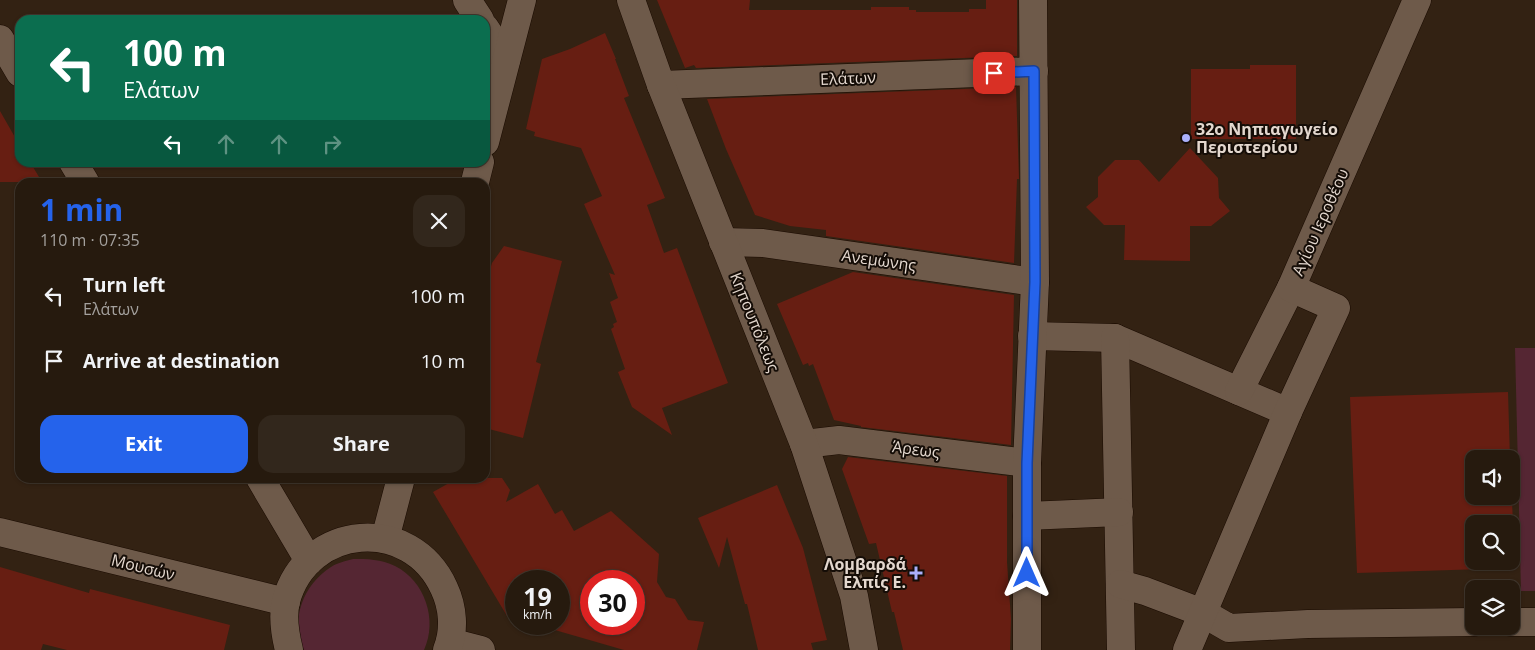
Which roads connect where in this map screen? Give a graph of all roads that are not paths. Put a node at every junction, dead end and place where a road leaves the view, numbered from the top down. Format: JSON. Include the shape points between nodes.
{"nodes":[{"id":1,"x":467,"y":0,"type":"edge"},
{"id":2,"x":522,"y":0,"type":"edge"},
{"id":3,"x":631,"y":0,"type":"edge"},
{"id":4,"x":1033,"y":0,"type":"edge"},
{"id":5,"x":1417,"y":0,"type":"edge"},
{"id":6,"x":477,"y":15,"type":"edge"},
{"id":7,"x":490,"y":36,"type":"edge"},
{"id":8,"x":0,"y":39,"type":"edge"},
{"id":9,"x":506,"y":60,"type":"junction"},
{"id":10,"x":15,"y":64,"type":"edge"},
{"id":11,"x":1034,"y":71,"type":"junction"},
{"id":12,"x":661,"y":85,"type":"junction"},
{"id":13,"x":490,"y":122,"type":"edge"},
{"id":14,"x":76,"y":167,"type":"edge"},
{"id":15,"x":83,"y":178,"type":"edge"},
{"id":16,"x":723,"y":242,"type":"junction"},
{"id":17,"x":1035,"y":282,"type":"junction"},
{"id":18,"x":1291,"y":288,"type":"junction"},
{"id":19,"x":1032,"y":336,"type":"junction"},
{"id":20,"x":1115,"y":338,"type":"junction"},
{"id":21,"x":1239,"y":391,"type":"junction"},
{"id":22,"x":1288,"y":412,"type":"junction"},
{"id":23,"x":804,"y":444,"type":"junction"},
{"id":24,"x":1027,"y":463,"type":"junction"},
{"id":25,"x":263,"y":483,"type":"edge"},
{"id":26,"x":399,"y":483,"type":"edge"},
{"id":27,"x":1119,"y":512,"type":"junction"},
{"id":28,"x":1027,"y":516,"type":"junction"},
{"id":29,"x":0,"y":532,"type":"edge"},
{"id":30,"x":385,"y":539,"type":"junction"},
{"id":31,"x":309,"y":561,"type":"junction"},
{"id":32,"x":1120,"y":584,"type":"junction"},
{"id":33,"x":286,"y":602,"type":"junction"},
{"id":34,"x":1203,"y":613,"type":"junction"},
{"id":35,"x":1465,"y":622,"type":"edge"},
{"id":36,"x":1520,"y":622,"type":"edge"},
{"id":37,"x":1535,"y":622,"type":"edge"},
{"id":38,"x":449,"y":646,"type":"edge"},
{"id":39,"x":289,"y":650,"type":"edge"},
{"id":40,"x":481,"y":650,"type":"edge"},
{"id":41,"x":864,"y":650,"type":"edge"},
{"id":42,"x":1027,"y":650,"type":"edge"},
{"id":43,"x":1121,"y":650,"type":"edge"},
{"id":44,"x":1187,"y":650,"type":"edge"}],
"edges":[{"from":1,"to":6,"type":"street"},
{"from":2,"to":9,"type":"street"},
{"from":3,"to":12,"type":"street","name":"Κηπουπόλεως"},
{"from":4,"to":11,"type":"street"},
{"from":5,"to":18,"type":"street","name":"Αγίου Ιεροθέου"},
{"from":7,"to":9,"type":"street"},
{"from":8,"to":10,"type":"street"},
{"from":9,"to":13,"type":"street"},
{"from":11,"to":12,"type":"street","name":"Ελάτων"},
{"from":11,"to":17,"type":"street"},
{"from":12,"to":16,"type":"street","name":"Κηπουπόλεως"},
{"from":14,"to":15,"type":"street"},
{"from":16,"to":17,"type":"street","name":"Ανεμώνης","via":[[762,243]]},
{"from":16,"to":23,"type":"street","name":"Κηπουπόλεως"},
{"from":17,"to":19,"type":"street"},
{"from":18,"to":21,"type":"street"},
{"from":18,"to":22,"type":"street","name":"Αγίου Ιεροθέου","via":[[1336,308]]},
{"from":19,"to":20,"type":"street"},
{"from":19,"to":24,"type":"street"},
{"from":20,"to":21,"type":"street"},
{"from":20,"to":27,"type":"street"},
{"from":21,"to":22,"type":"street"},
{"from":22,"to":34,"type":"street"},
{"from":23,"to":24,"type":"street","name":"Άρεως","via":[[839,440]]},
{"from":23,"to":41,"type":"street","name":"Κηπουπόλεως","via":[[854,596]]},
{"from":24,"to":28,"type":"street"},
{"from":25,"to":31,"type":"street"},
{"from":26,"to":30,"type":"street"},
{"from":27,"to":28,"type":"street"},
{"from":27,"to":32,"type":"street"},
{"from":28,"to":42,"type":"street"},
{"from":29,"to":33,"type":"street","name":"Μουσών"},
{"from":30,"to":31,"type":"street","via":[[344,540]]},
{"from":30,"to":38,"type":"street","via":[[406,546],[425,559],[439,577],[449,597],[452,620]]},
{"from":31,"to":33,"type":"street","via":[[294,580]]},
{"from":32,"to":34,"type":"street"},
{"from":32,"to":43,"type":"street"},
{"from":33,"to":39,"type":"street","via":[[284,628]]},
{"from":34,"to":35,"type":"street","via":[[1228,628]]},
{"from":34,"to":44,"type":"street"},
{"from":36,"to":37,"type":"street"},
{"from":38,"to":40,"type":"street"}]}
